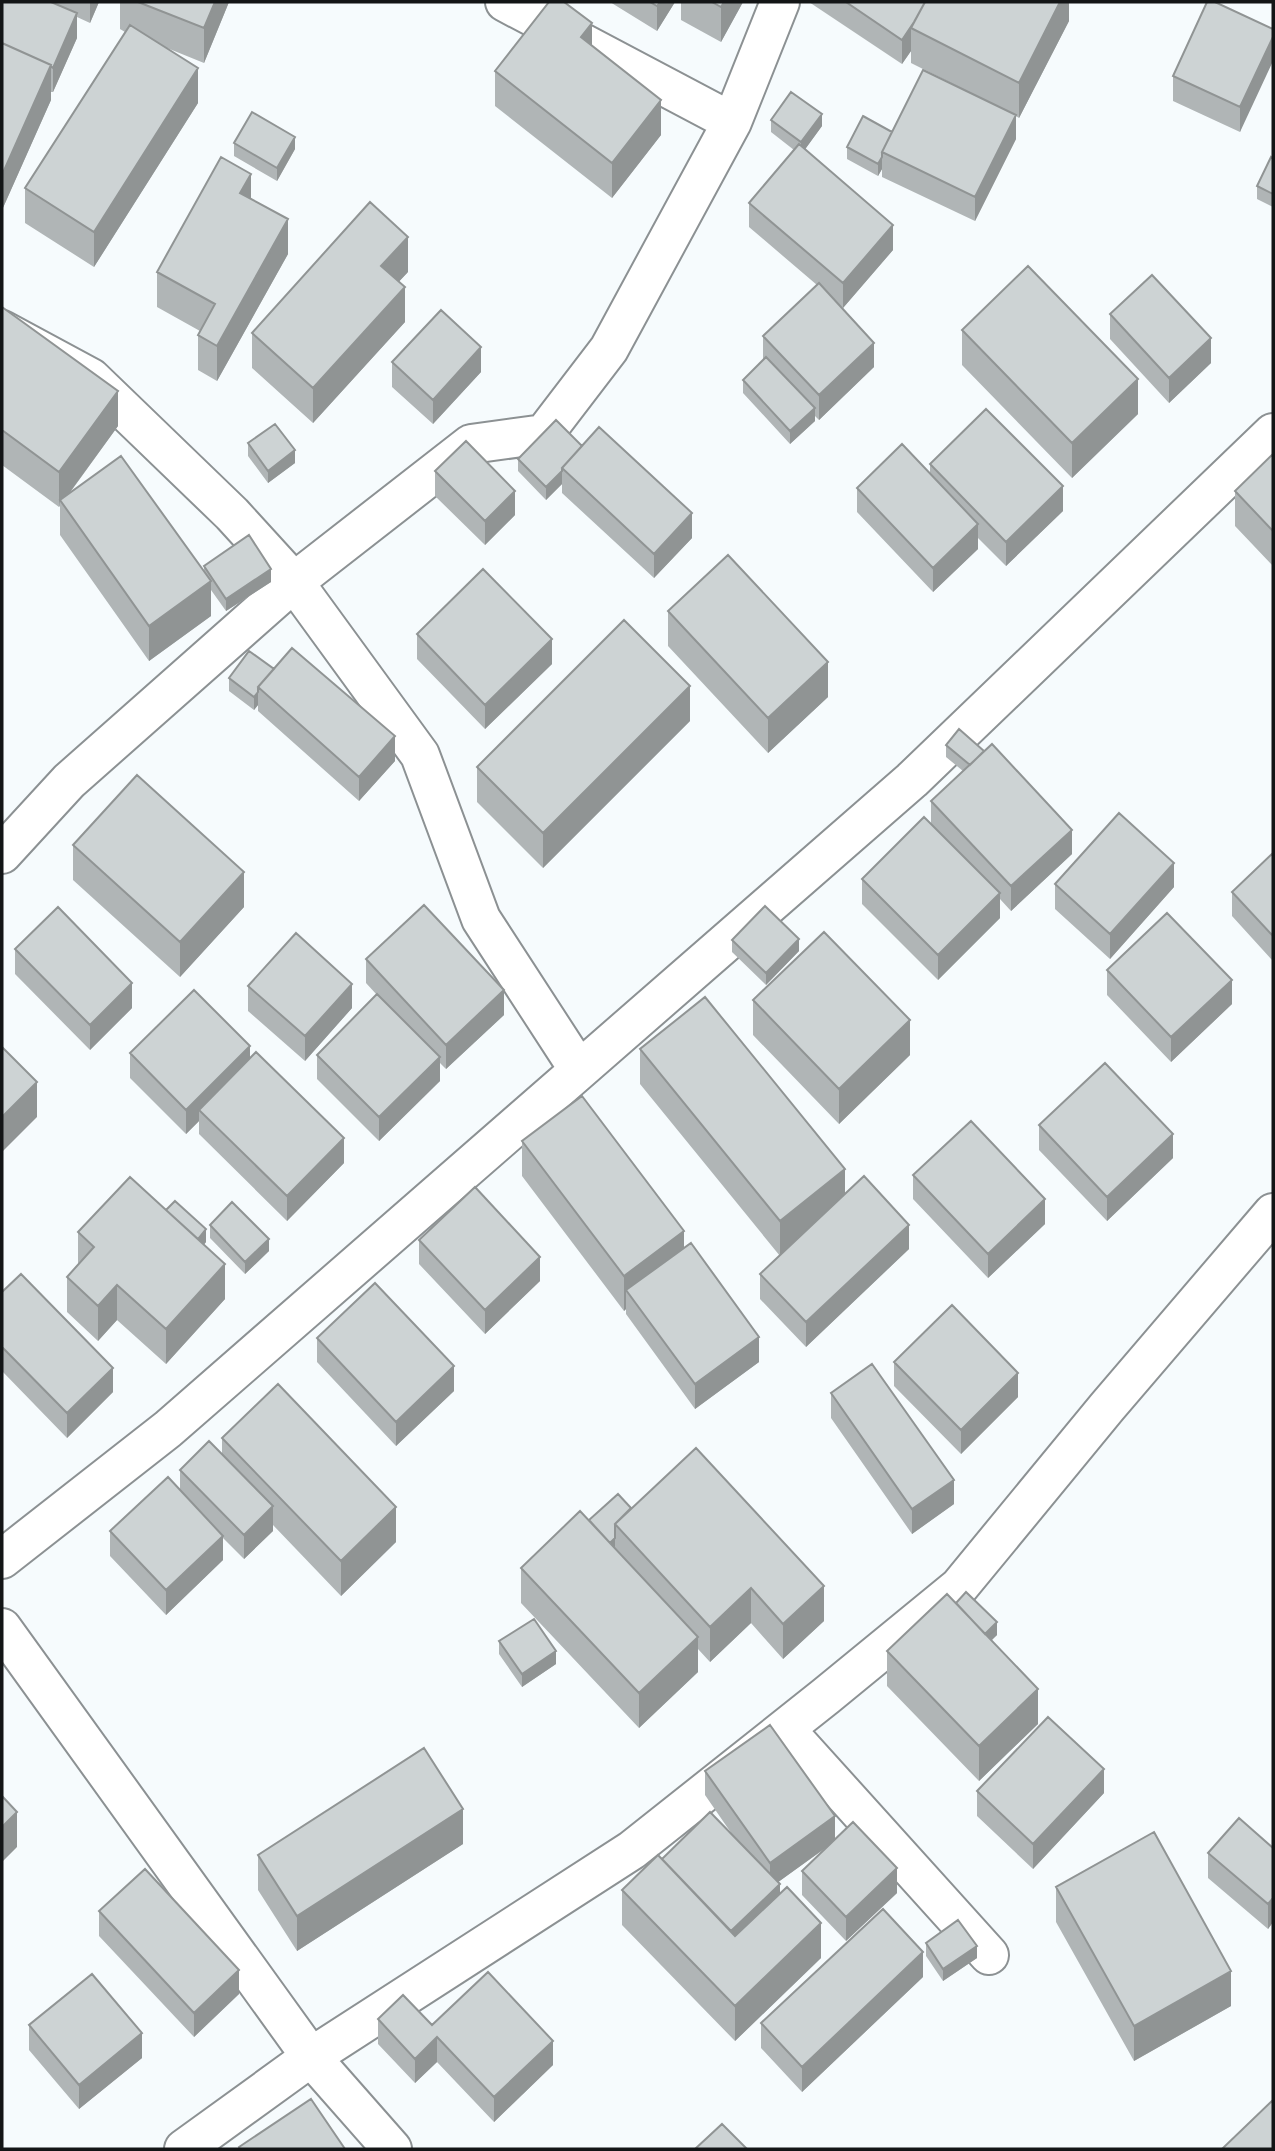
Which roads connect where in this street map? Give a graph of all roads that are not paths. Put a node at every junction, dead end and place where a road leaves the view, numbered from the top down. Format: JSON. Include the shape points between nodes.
{"nodes":[{"id":1,"x":505,"y":2,"type":"edge"},
{"id":2,"x":780,"y":2,"type":"edge"},
{"id":3,"x":733,"y":122,"type":"junction"},
{"id":4,"x":2,"y":330,"type":"edge"},
{"id":5,"x":1273,"y":433,"type":"edge"},
{"id":6,"x":294,"y":582,"type":"junction"},
{"id":7,"x":2,"y":854,"type":"edge"},
{"id":8,"x":579,"y":1070,"type":"junction"},
{"id":9,"x":1266,"y":1236,"type":"edge"},
{"id":10,"x":2,"y":1559,"type":"edge"},
{"id":11,"x":2,"y":1628,"type":"edge"},
{"id":12,"x":785,"y":1728,"type":"junction"},
{"id":13,"x":989,"y":1955,"type":"dead end"},
{"id":14,"x":311,"y":2057,"type":"junction"},
{"id":15,"x":184,"y":2149,"type":"edge"},
{"id":16,"x":392,"y":2149,"type":"edge"}],
"edges":[{"from":1,"to":3,"type":"street"},
{"from":2,"to":3,"type":"street"},
{"from":3,"to":6,"type":"street","via":[[609,349],[544,433],[471,444]]},
{"from":4,"to":6,"type":"street","via":[[91,378],[232,514]]},
{"from":5,"to":8,"type":"street","via":[[912,780]]},
{"from":6,"to":7,"type":"street","via":[[69,781]]},
{"from":6,"to":8,"type":"street","via":[[419,755],[481,919]]},
{"from":8,"to":10,"type":"street","via":[[168,1429]]},
{"from":9,"to":12,"type":"street","via":[[1107,1407],[958,1587]]},
{"from":11,"to":14,"type":"street"},
{"from":12,"to":13,"type":"street"},
{"from":12,"to":14,"type":"street","via":[[632,1850]]},
{"from":14,"to":15,"type":"street"},
{"from":14,"to":16,"type":"street"}]}
